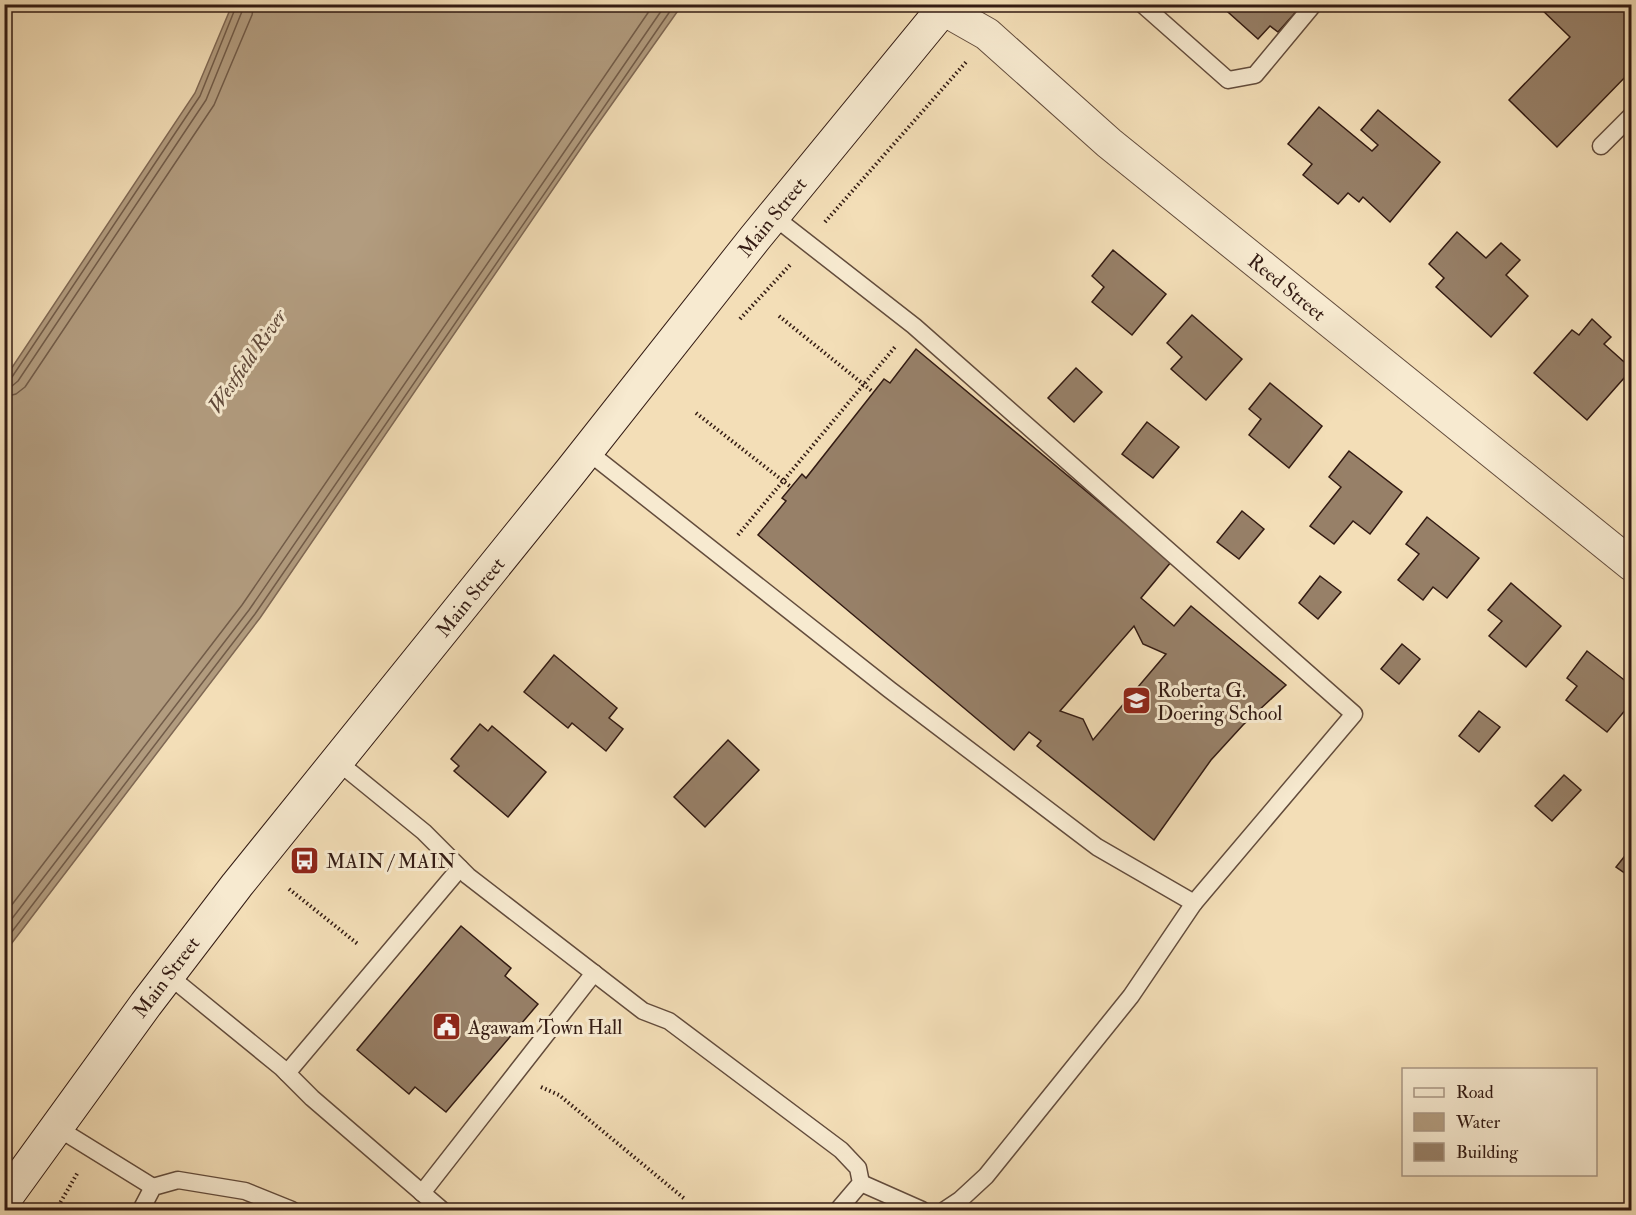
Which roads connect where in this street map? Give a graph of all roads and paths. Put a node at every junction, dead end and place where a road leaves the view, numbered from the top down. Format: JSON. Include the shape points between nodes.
{"nodes":[{"id":1,"x":1142,"y":4,"type":"edge"},
{"id":2,"x":1314,"y":4,"type":"edge"},
{"id":3,"x":945,"y":7,"type":"edge"},
{"id":4,"x":987,"y":34,"type":"junction"},
{"id":5,"x":1632,"y":115,"type":"edge"},
{"id":6,"x":1601,"y":146,"type":"dead end"},
{"id":7,"x":832,"y":213,"type":"dead end"},
{"id":8,"x":773,"y":216,"type":"junction"},
{"id":9,"x":779,"y":316,"type":"dead end"},
{"id":10,"x":900,"y":342,"type":"dead end"},
{"id":11,"x":863,"y":384,"type":"junction"},
{"id":12,"x":873,"y":392,"type":"dead end"},
{"id":13,"x":696,"y":413,"type":"dead end"},
{"id":14,"x":587,"y":451,"type":"junction"},
{"id":15,"x":783,"y":480,"type":"junction"},
{"id":16,"x":791,"y":487,"type":"dead end"},
{"id":17,"x":721,"y":556,"type":"junction"},
{"id":18,"x":1632,"y":566,"type":"edge"},
{"id":19,"x":338,"y":762,"type":"junction"},
{"id":20,"x":460,"y":868,"type":"junction"},
{"id":21,"x":289,"y":890,"type":"dead end"},
{"id":22,"x":1194,"y":903,"type":"junction"},
{"id":23,"x":361,"y":946,"type":"dead end"},
{"id":24,"x":594,"y":973,"type":"junction"},
{"id":25,"x":168,"y":975,"type":"junction"},
{"id":26,"x":287,"y":1073,"type":"junction"},
{"id":27,"x":516,"y":1073,"type":"junction"},
{"id":28,"x":56,"y":1126,"type":"junction"},
{"id":29,"x":861,"y":1183,"type":"junction"},
{"id":30,"x":153,"y":1188,"type":"junction"},
{"id":31,"x":423,"y":1193,"type":"junction"},
{"id":32,"x":4,"y":1200,"type":"edge"},
{"id":33,"x":686,"y":1200,"type":"dead end"},
{"id":34,"x":141,"y":1210,"type":"edge"},
{"id":35,"x":292,"y":1210,"type":"edge"},
{"id":36,"x":442,"y":1210,"type":"edge"},
{"id":37,"x":838,"y":1210,"type":"edge"},
{"id":38,"x":922,"y":1210,"type":"edge"},
{"id":39,"x":945,"y":1210,"type":"edge"}],
"edges":[{"from":1,"to":2,"type":"lane","via":[[1228,80],[1255,75]]},
{"from":3,"to":4,"type":"street","name":"Reed Street"},
{"from":3,"to":8,"type":"main road","name":"Main Street"},
{"from":4,"to":7,"type":"path","via":[[965,64]]},
{"from":4,"to":18,"type":"street","name":"Reed Street","via":[[1109,143]]},
{"from":5,"to":6,"type":"lane"},
{"from":8,"to":14,"type":"main road","name":"Main Street"},
{"from":8,"to":22,"type":"lane","via":[[900,314],[1354,714]]},
{"from":9,"to":11,"type":"path"},
{"from":10,"to":11,"type":"path"},
{"from":11,"to":12,"type":"path"},
{"from":11,"to":15,"type":"path"},
{"from":13,"to":15,"type":"path"},
{"from":14,"to":17,"type":"lane"},
{"from":14,"to":19,"type":"main road","name":"Main Street"},
{"from":15,"to":16,"type":"path"},
{"from":15,"to":17,"type":"path"},
{"from":17,"to":22,"type":"lane","via":[[1097,847]]},
{"from":19,"to":20,"type":"lane","via":[[424,832]]},
{"from":19,"to":25,"type":"main road","name":"Main Street"},
{"from":20,"to":24,"type":"lane"},
{"from":20,"to":26,"type":"lane"},
{"from":21,"to":23,"type":"path"},
{"from":22,"to":39,"type":"lane","via":[[1131,996],[986,1176]]},
{"from":24,"to":27,"type":"lane"},
{"from":24,"to":29,"type":"lane","via":[[643,1011],[669,1021],[841,1150],[858,1168]]},
{"from":25,"to":26,"type":"lane"},
{"from":25,"to":28,"type":"main road","name":"Main Street"},
{"from":26,"to":31,"type":"lane"},
{"from":27,"to":31,"type":"lane"},
{"from":27,"to":33,"type":"path","via":[[559,1095]]},
{"from":28,"to":30,"type":"lane"},
{"from":28,"to":32,"type":"main road","name":"Main Street"},
{"from":29,"to":37,"type":"lane"},
{"from":29,"to":38,"type":"lane"},
{"from":30,"to":34,"type":"lane"},
{"from":30,"to":35,"type":"lane","via":[[178,1180],[245,1191]]},
{"from":31,"to":36,"type":"lane"}]}
